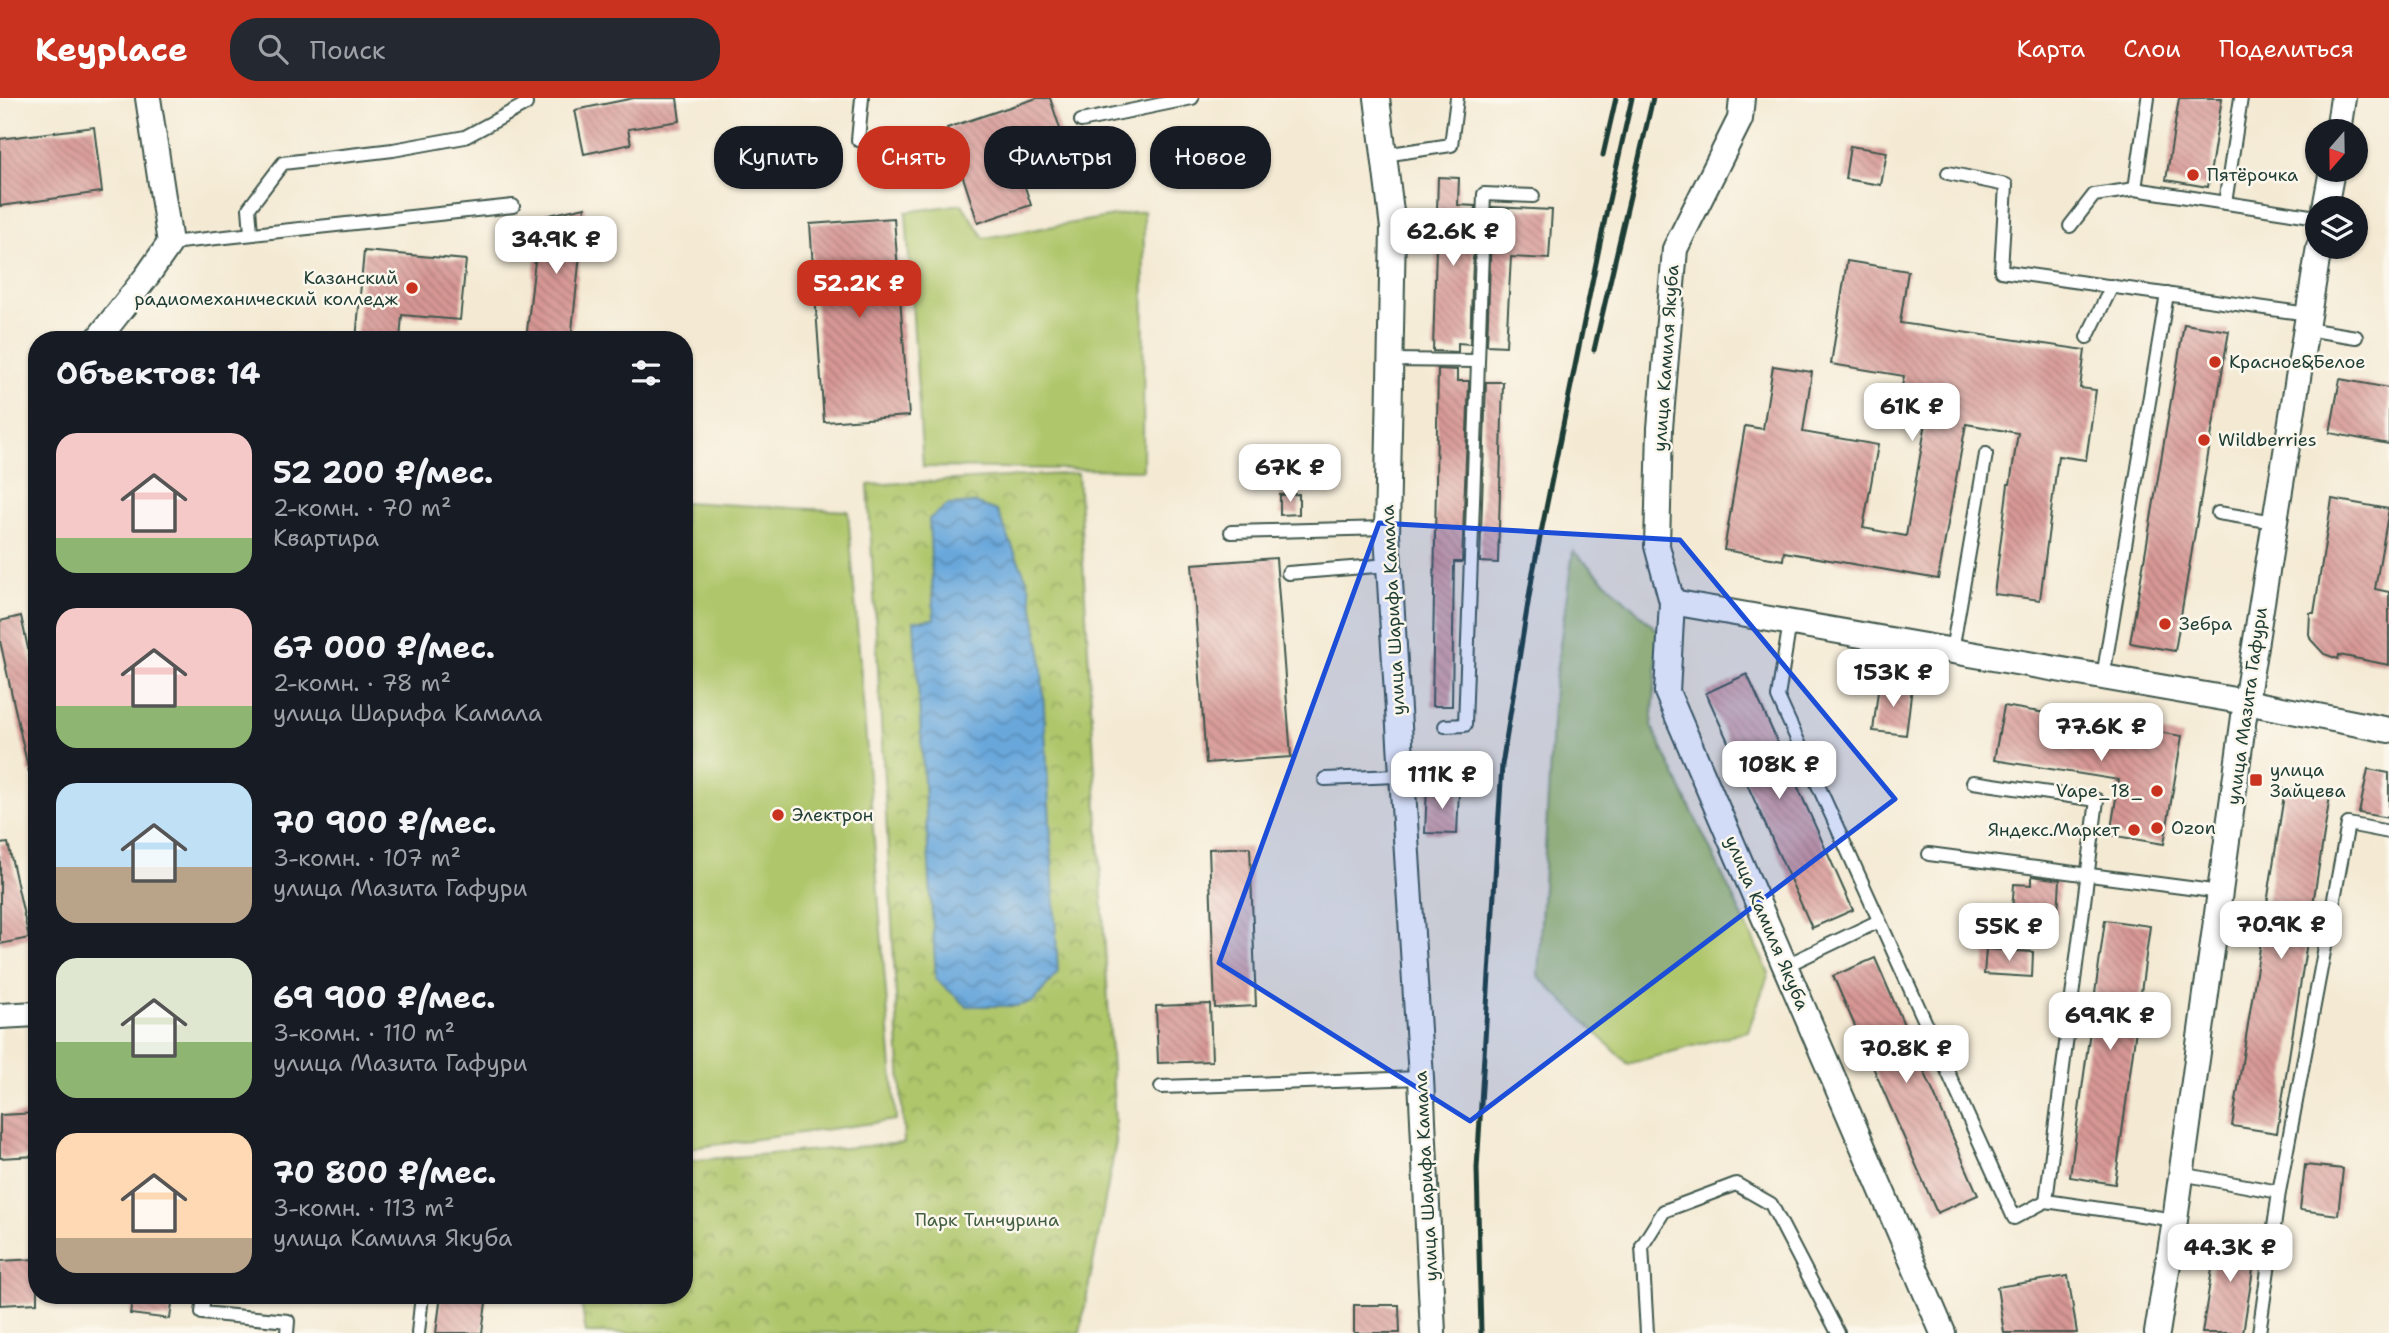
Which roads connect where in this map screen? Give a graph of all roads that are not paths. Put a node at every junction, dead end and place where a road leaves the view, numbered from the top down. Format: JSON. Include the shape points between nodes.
{"nodes":[{"id":1,"x":148,"y":98,"type":"edge"},
{"id":2,"x":862,"y":98,"type":"edge"},
{"id":3,"x":1192,"y":98,"type":"edge"},
{"id":4,"x":1377,"y":98,"type":"edge"},
{"id":5,"x":1457,"y":98,"type":"edge"},
{"id":6,"x":1742,"y":98,"type":"edge"},
{"id":7,"x":2148,"y":98,"type":"edge"},
{"id":8,"x":2241,"y":98,"type":"edge"},
{"id":9,"x":2343,"y":98,"type":"edge"},
{"id":10,"x":526,"y":104,"type":"dead end"},
{"id":11,"x":2340,"y":119,"type":"edge"},
{"id":12,"x":1081,"y":121,"type":"dead end"},
{"id":13,"x":859,"y":126,"type":"edge"},
{"id":14,"x":1384,"y":155,"type":"junction"},
{"id":15,"x":1948,"y":173,"type":"dead end"},
{"id":16,"x":2135,"y":189,"type":"junction"},
{"id":17,"x":1533,"y":196,"type":"dead end"},
{"id":18,"x":2225,"y":203,"type":"junction"},
{"id":19,"x":513,"y":206,"type":"dead end"},
{"id":20,"x":2305,"y":215,"type":"edge"},
{"id":21,"x":2070,"y":226,"type":"dead end"},
{"id":22,"x":251,"y":233,"type":"junction"},
{"id":23,"x":170,"y":243,"type":"junction"},
{"id":24,"x":2317,"y":259,"type":"edge"},
{"id":25,"x":2112,"y":286,"type":"junction"},
{"id":26,"x":2167,"y":294,"type":"junction"},
{"id":27,"x":2307,"y":322,"type":"junction"},
{"id":28,"x":104,"y":331,"type":"edge"},
{"id":29,"x":2087,"y":337,"type":"dead end"},
{"id":30,"x":2356,"y":337,"type":"dead end"},
{"id":31,"x":1391,"y":360,"type":"junction"},
{"id":32,"x":1477,"y":361,"type":"junction"},
{"id":33,"x":1986,"y":454,"type":"dead end"},
{"id":34,"x":2218,"y":513,"type":"dead end"},
{"id":35,"x":2275,"y":522,"type":"junction"},
{"id":36,"x":1387,"y":528,"type":"junction"},
{"id":37,"x":1231,"y":532,"type":"dead end"},
{"id":38,"x":1389,"y":565,"type":"junction"},
{"id":39,"x":1288,"y":573,"type":"dead end"},
{"id":40,"x":1672,"y":602,"type":"junction"},
{"id":41,"x":1790,"y":622,"type":"junction"},
{"id":42,"x":1952,"y":651,"type":"junction"},
{"id":43,"x":2103,"y":677,"type":"junction"},
{"id":44,"x":2246,"y":702,"type":"junction"},
{"id":45,"x":1445,"y":726,"type":"dead end"},
{"id":46,"x":2389,"y":730,"type":"edge"},
{"id":47,"x":1401,"y":774,"type":"junction"},
{"id":48,"x":1325,"y":779,"type":"dead end"},
{"id":49,"x":1973,"y":782,"type":"dead end"},
{"id":50,"x":1453,"y":784,"type":"dead end"},
{"id":51,"x":2389,"y":832,"type":"edge"},
{"id":52,"x":1929,"y":854,"type":"dead end"},
{"id":53,"x":2088,"y":873,"type":"junction"},
{"id":54,"x":2220,"y":892,"type":"junction"},
{"id":55,"x":1879,"y":921,"type":"junction"},
{"id":56,"x":1785,"y":966,"type":"junction"},
{"id":57,"x":28,"y":1014,"type":"edge"},
{"id":58,"x":0,"y":1016,"type":"edge"},
{"id":59,"x":1421,"y":1078,"type":"junction"},
{"id":60,"x":1161,"y":1087,"type":"dead end"},
{"id":61,"x":2181,"y":1174,"type":"junction"},
{"id":62,"x":2279,"y":1192,"type":"junction"},
{"id":63,"x":2046,"y":1201,"type":"junction"},
{"id":64,"x":2175,"y":1220,"type":"junction"},
{"id":65,"x":203,"y":1304,"type":"edge"},
{"id":66,"x":421,"y":1304,"type":"edge"},
{"id":67,"x":287,"y":1333,"type":"edge"},
{"id":68,"x":418,"y":1333,"type":"edge"},
{"id":69,"x":1433,"y":1333,"type":"edge"},
{"id":70,"x":1647,"y":1333,"type":"edge"},
{"id":71,"x":1838,"y":1333,"type":"edge"},
{"id":72,"x":1943,"y":1333,"type":"edge"},
{"id":73,"x":2157,"y":1333,"type":"edge"},
{"id":74,"x":2259,"y":1333,"type":"edge"}],
"edges":[{"from":1,"to":23,"type":"street"},
{"from":2,"to":13,"type":"lane"},
{"from":3,"to":12,"type":"lane"},
{"from":4,"to":14,"type":"street","name":"улица Шарифа Камала"},
{"from":5,"to":14,"type":"lane","via":[[1451,145]]},
{"from":6,"to":40,"type":"street","name":"улица Камиля Якуба","via":[[1740,119],[1675,249],[1660,428],[1657,547]]},
{"from":7,"to":16,"type":"lane"},
{"from":8,"to":18,"type":"lane"},
{"from":9,"to":11,"type":"street"},
{"from":10,"to":22,"type":"lane","via":[[466,137],[283,163],[249,208]]},
{"from":14,"to":31,"type":"street","name":"улица Шарифа Камала","via":[[1393,228]]},
{"from":15,"to":25,"type":"lane","via":[[2006,185],[2001,271]]},
{"from":16,"to":18,"type":"lane"},
{"from":16,"to":21,"type":"lane","via":[[2094,195]]},
{"from":17,"to":32,"type":"lane","via":[[1484,194]]},
{"from":18,"to":20,"type":"lane"},
{"from":19,"to":22,"type":"lane"},
{"from":22,"to":23,"type":"lane"},
{"from":23,"to":28,"type":"street"},
{"from":24,"to":27,"type":"street","name":"улица Мазита Гафури"},
{"from":25,"to":26,"type":"lane"},
{"from":25,"to":29,"type":"lane"},
{"from":26,"to":27,"type":"lane"},
{"from":26,"to":43,"type":"lane"},
{"from":27,"to":30,"type":"lane"},
{"from":27,"to":35,"type":"street","name":"улица Мазита Гафури"},
{"from":31,"to":32,"type":"lane"},
{"from":31,"to":36,"type":"street","name":"улица Шарифа Камала"},
{"from":32,"to":45,"type":"lane","via":[[1465,725]]},
{"from":33,"to":42,"type":"lane"},
{"from":34,"to":35,"type":"lane"},
{"from":35,"to":44,"type":"street","name":"улица Мазита Гафури"},
{"from":36,"to":37,"type":"lane"},
{"from":36,"to":38,"type":"street","name":"улица Шарифа Камала"},
{"from":38,"to":39,"type":"lane"},
{"from":38,"to":47,"type":"street","name":"улица Шарифа Камала"},
{"from":40,"to":41,"type":"street"},
{"from":40,"to":56,"type":"street","name":"улица Камиля Якуба","via":[[1667,692]]},
{"from":41,"to":42,"type":"street"},
{"from":41,"to":55,"type":"lane","via":[[1778,697]]},
{"from":42,"to":43,"type":"street"},
{"from":43,"to":44,"type":"street"},
{"from":44,"to":46,"type":"street"},
{"from":44,"to":54,"type":"street","name":"улица Мазита Гафури"},
{"from":47,"to":48,"type":"lane"},
{"from":47,"to":50,"type":"lane","via":[[1444,774]]},
{"from":47,"to":59,"type":"street","name":"улица Шарифа Камала"},
{"from":49,"to":53,"type":"lane","via":[[2097,800]]},
{"from":51,"to":62,"type":"lane","via":[[2348,824]]},
{"from":52,"to":53,"type":"lane"},
{"from":53,"to":54,"type":"lane"},
{"from":53,"to":63,"type":"lane"},
{"from":54,"to":61,"type":"street","name":"улица Мазита Гафури"},
{"from":55,"to":56,"type":"lane"},
{"from":55,"to":63,"type":"lane","via":[[2014,1218]]},
{"from":56,"to":72,"type":"street","name":"улица Камиля Якуба"},
{"from":57,"to":58,"type":"street"},
{"from":59,"to":60,"type":"lane"},
{"from":59,"to":69,"type":"street","name":"улица Шарифа Камала"},
{"from":61,"to":62,"type":"lane"},
{"from":61,"to":64,"type":"street","name":"улица Мазита Гафури"},
{"from":62,"to":74,"type":"lane"},
{"from":63,"to":64,"type":"lane"},
{"from":64,"to":73,"type":"street","name":"улица Мазита Гафури"},
{"from":65,"to":67,"type":"lane","via":[[202,1313],[288,1321]]},
{"from":66,"to":68,"type":"lane"},
{"from":70,"to":71,"type":"lane","via":[[1642,1245],[1664,1211],[1736,1184],[1771,1204]]}]}
